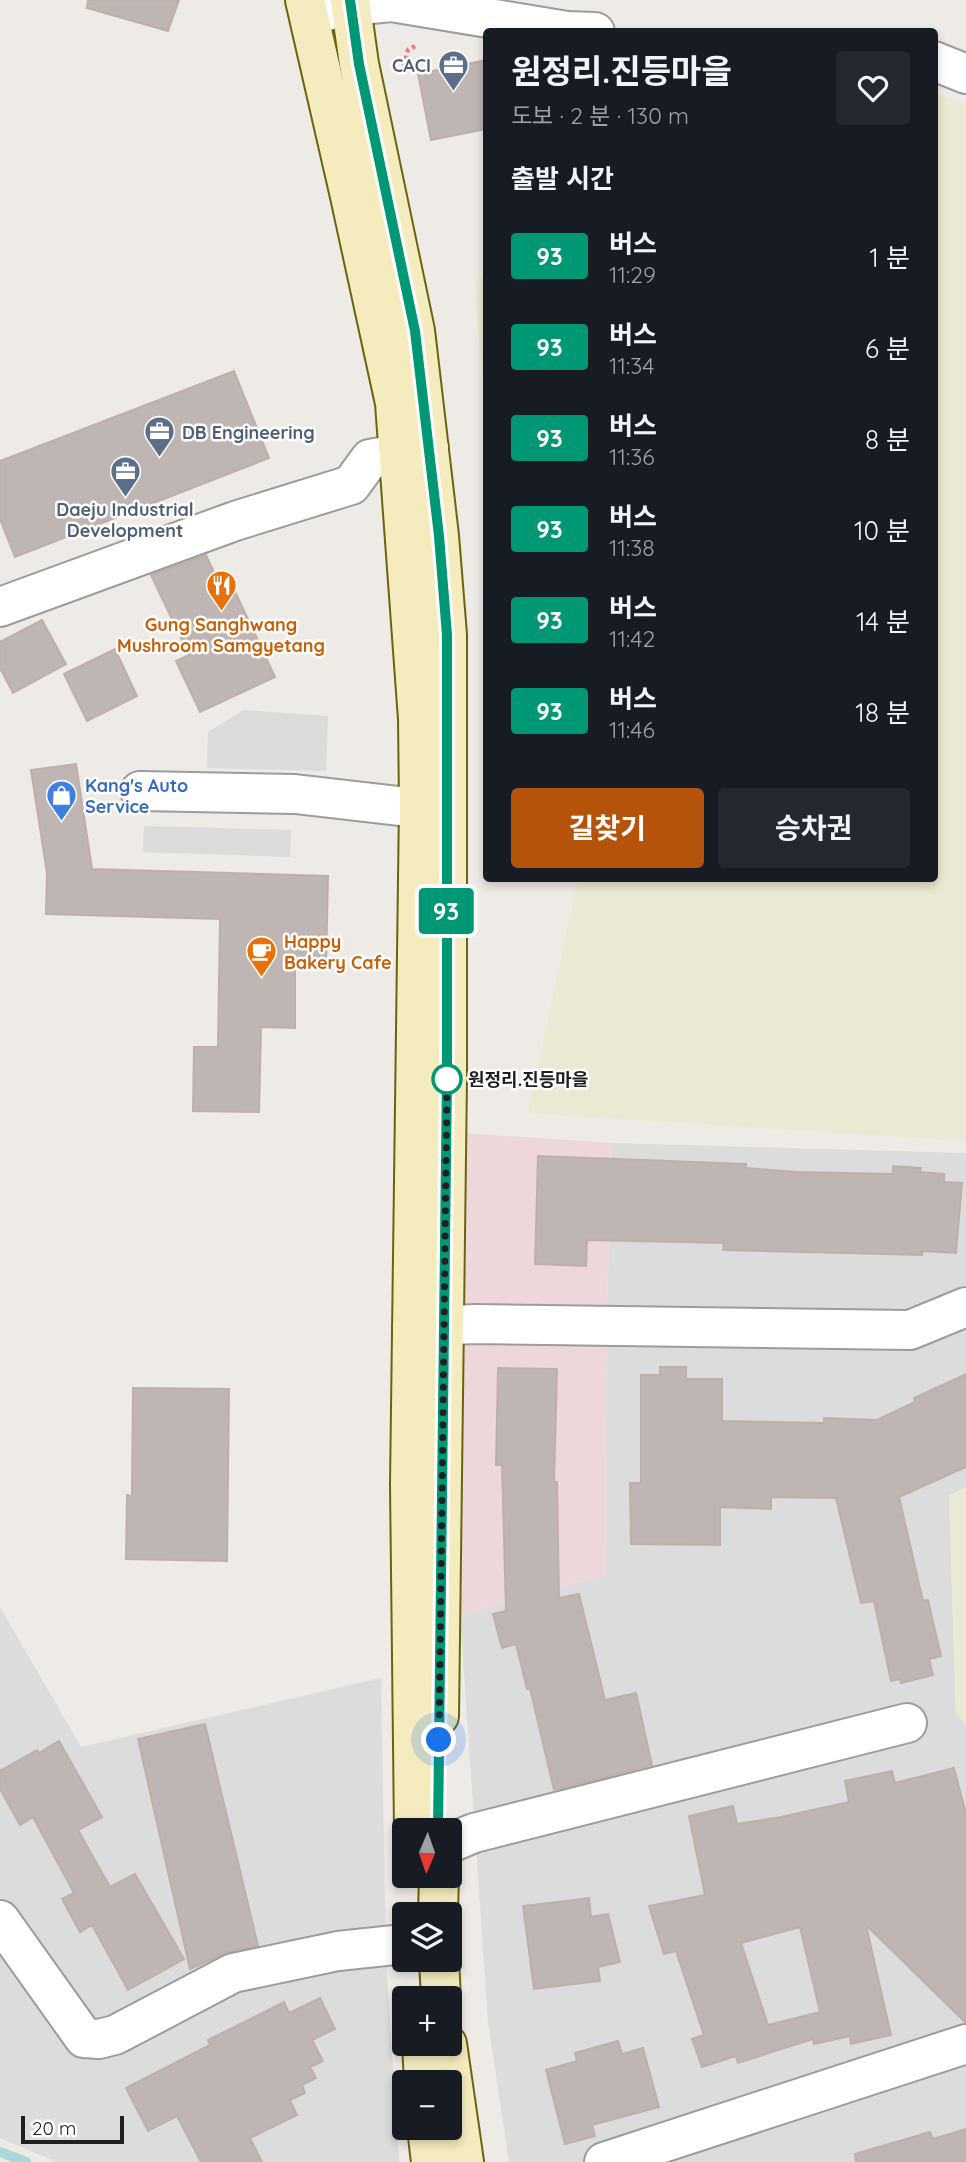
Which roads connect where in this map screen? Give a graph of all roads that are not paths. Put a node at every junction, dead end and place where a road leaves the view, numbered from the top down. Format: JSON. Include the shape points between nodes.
{"nodes":[{"id":1,"x":350,"y":3,"type":"edge"},
{"id":2,"x":307,"y":8,"type":"edge"},
{"id":3,"x":549,"y":28,"type":"edge"},
{"id":4,"x":938,"y":63,"type":"edge"},
{"id":5,"x":966,"y":74,"type":"edge"},
{"id":6,"x":414,"y":451,"type":"junction"},
{"id":7,"x":0,"y":607,"type":"edge"},
{"id":8,"x":140,"y":791,"type":"dead end"},
{"id":9,"x":433,"y":806,"type":"junction"},
{"id":10,"x":966,"y":1307,"type":"edge"},
{"id":11,"x":428,"y":1326,"type":"junction"},
{"id":12,"x":907,"y":1723,"type":"dead end"},
{"id":13,"x":414,"y":1818,"type":"edge"},
{"id":14,"x":438,"y":1818,"type":"edge"},
{"id":15,"x":462,"y":1838,"type":"edge"},
{"id":16,"x":0,"y":1920,"type":"edge"},
{"id":17,"x":392,"y":1945,"type":"edge"},
{"id":18,"x":966,"y":2044,"type":"edge"},
{"id":19,"x":449,"y":2056,"type":"edge"},
{"id":20,"x":428,"y":2140,"type":"edge"},
{"id":21,"x":431,"y":2162,"type":"edge"},
{"id":22,"x":464,"y":2162,"type":"edge"},
{"id":23,"x":604,"y":2162,"type":"edge"}],
"edges":[{"from":1,"to":2,"type":"street"},
{"from":1,"to":3,"type":"street","via":[[391,2]]},
{"from":1,"to":6,"type":"main road","via":[[415,331]]},
{"from":2,"to":6,"type":"main road","via":[[395,403]]},
{"from":4,"to":5,"type":"street"},
{"from":6,"to":7,"type":"street","via":[[370,459],[351,485],[235,521]]},
{"from":6,"to":9,"type":"main road","via":[[447,635]]},
{"from":8,"to":9,"type":"street","via":[[295,794]]},
{"from":9,"to":11,"type":"main road","via":[[447,1077]]},
{"from":10,"to":11,"type":"street","via":[[910,1331]]},
{"from":11,"to":13,"type":"main road","via":[[410,1484]]},
{"from":11,"to":14,"type":"main road"},
{"from":12,"to":15,"type":"street"},
{"from":16,"to":17,"type":"street","via":[[84,2038],[99,2039],[233,1973],[338,1951]]},
{"from":18,"to":23,"type":"street"},
{"from":19,"to":22,"type":"main road"},
{"from":20,"to":21,"type":"main road"}]}
